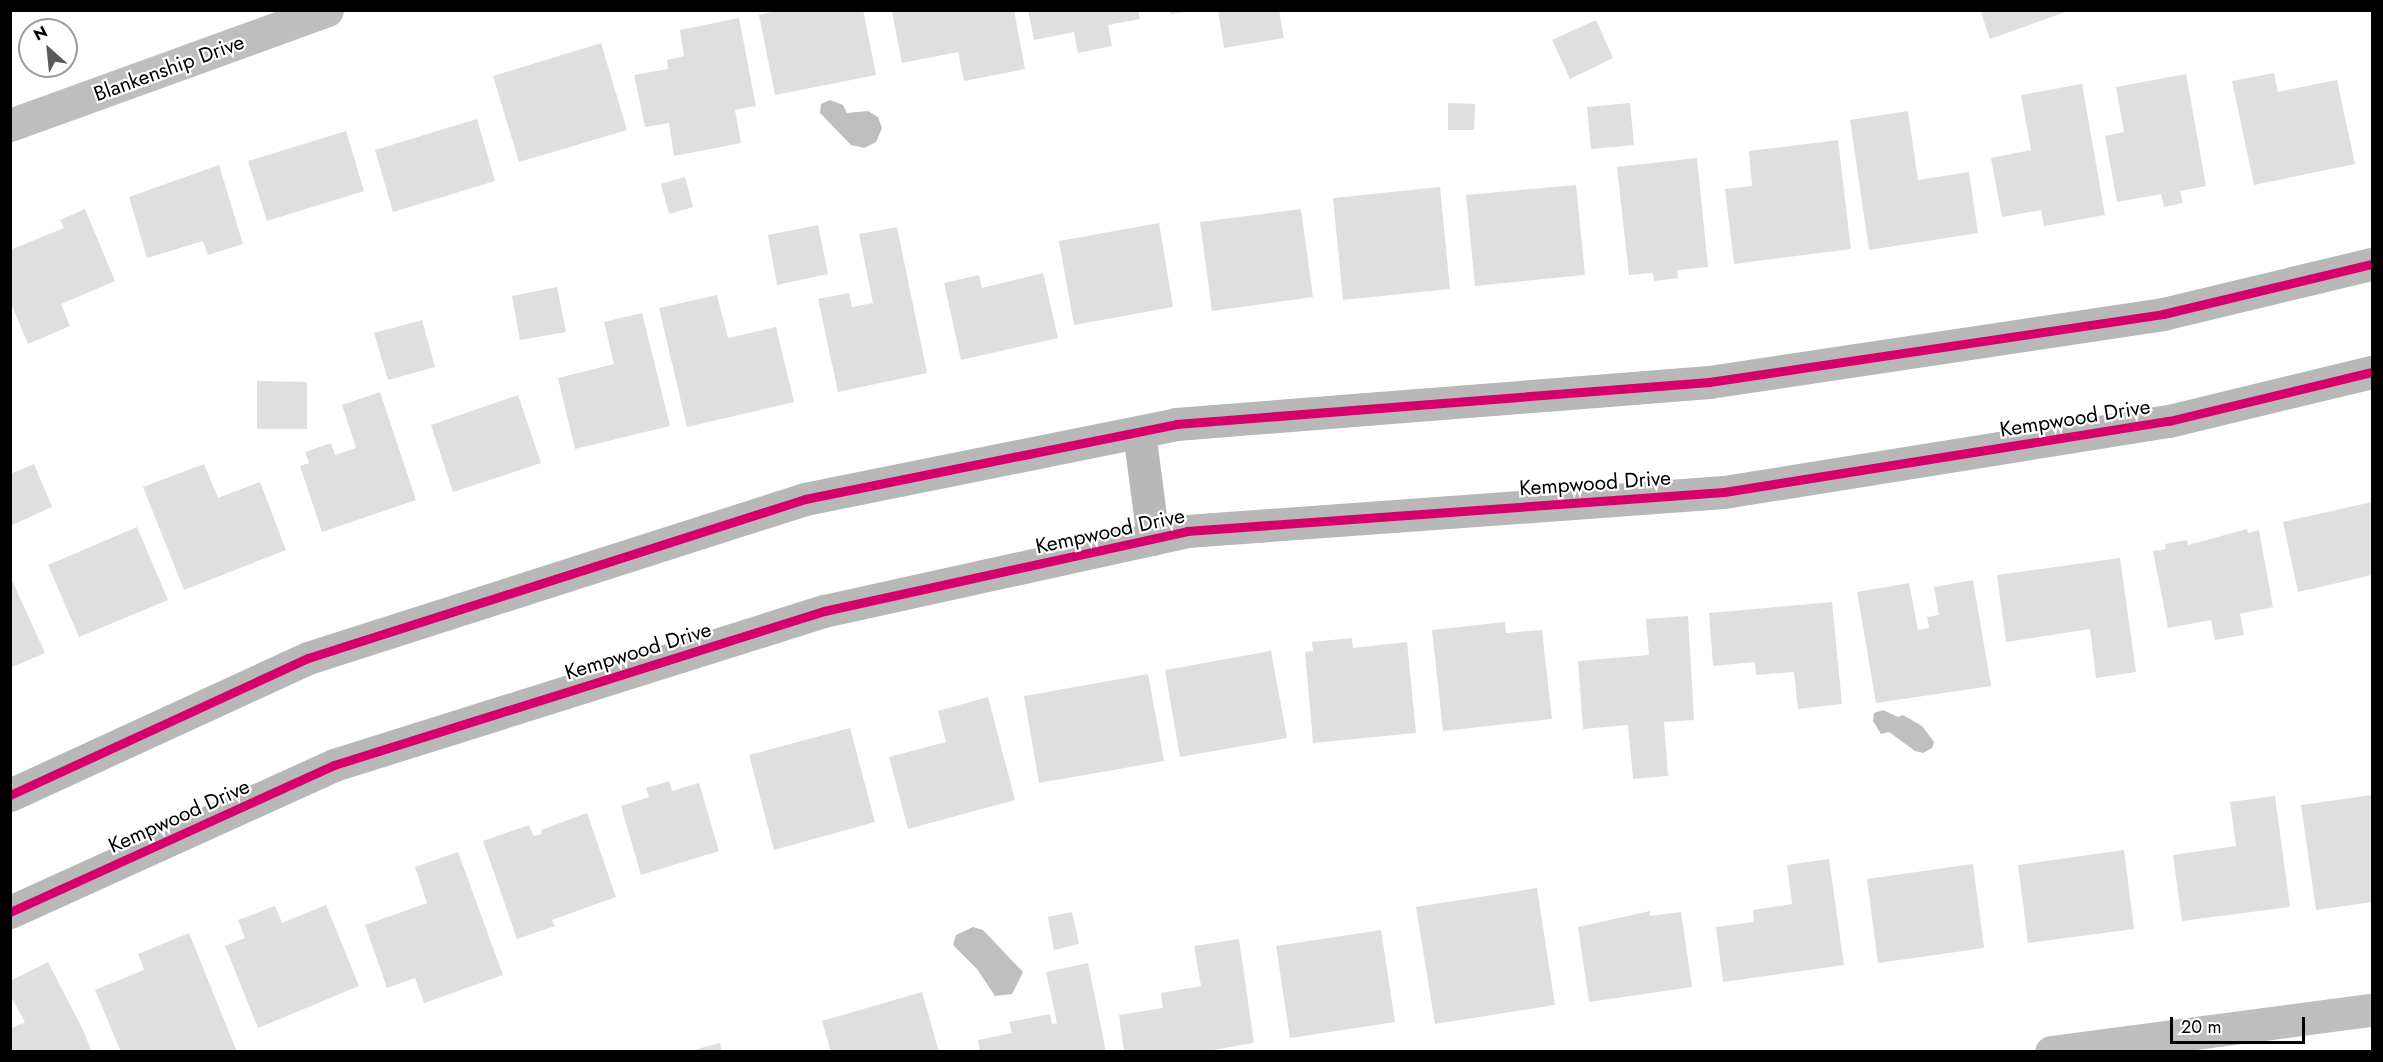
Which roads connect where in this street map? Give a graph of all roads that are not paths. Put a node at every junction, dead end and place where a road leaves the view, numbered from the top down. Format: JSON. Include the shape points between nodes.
{"nodes":[{"id":1,"x":327,"y":10,"type":"edge"},
{"id":2,"x":10,"y":125,"type":"edge"},
{"id":3,"x":2373,"y":264,"type":"edge"},
{"id":4,"x":2373,"y":372,"type":"edge"},
{"id":5,"x":1139,"y":432,"type":"junction"},
{"id":6,"x":1154,"y":538,"type":"junction"},
{"id":7,"x":10,"y":795,"type":"edge"},
{"id":8,"x":10,"y":912,"type":"edge"},
{"id":9,"x":2373,"y":1010,"type":"edge"},
{"id":10,"x":2051,"y":1052,"type":"edge"}],
"edges":[{"from":1,"to":2,"type":"street","name":"Blankenship Drive"},
{"from":3,"to":5,"type":"main road","via":[[2163,315],[1709,382],[1176,424]]},
{"from":4,"to":6,"type":"main road","name":"Kempwood Drive","via":[[2169,421],[1724,492],[1187,531]]},
{"from":5,"to":6,"type":"main road"},
{"from":5,"to":7,"type":"main road","via":[[805,500],[308,658]]},
{"from":6,"to":8,"type":"main road","name":"Kempwood Drive","via":[[824,611],[334,765]]},
{"from":9,"to":10,"type":"street"}]}
